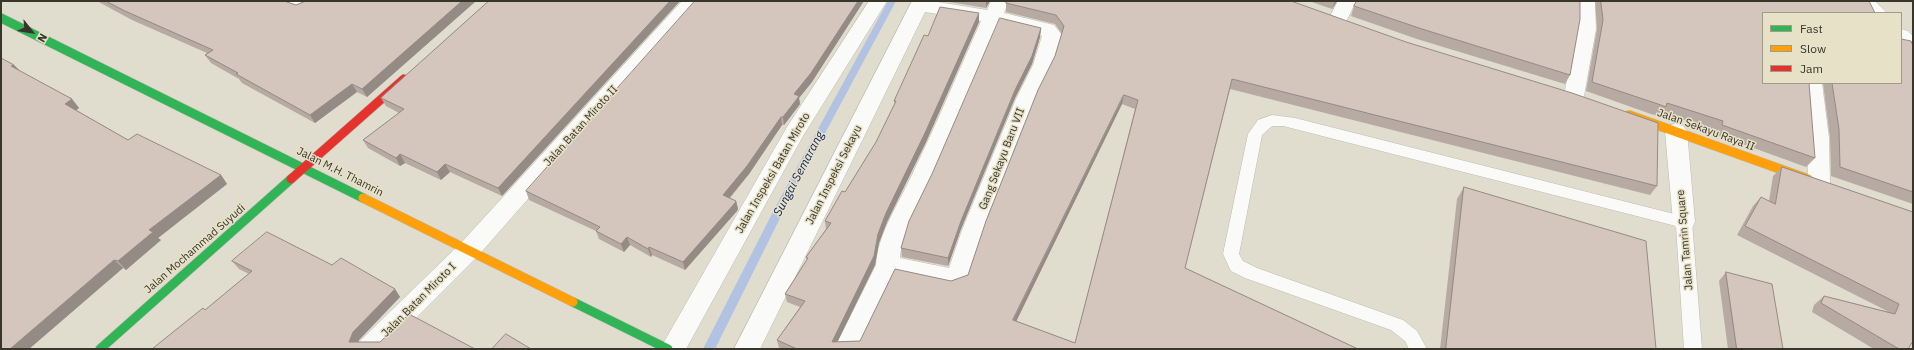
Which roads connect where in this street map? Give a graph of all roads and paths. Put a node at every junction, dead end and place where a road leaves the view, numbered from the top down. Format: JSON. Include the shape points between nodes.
{"nodes":[{"id":1,"x":287,"y":1,"type":"edge"},
{"id":2,"x":311,"y":1,"type":"edge"},
{"id":3,"x":693,"y":1,"type":"edge"},
{"id":4,"x":878,"y":1,"type":"edge"},
{"id":5,"x":1347,"y":1,"type":"edge"},
{"id":6,"x":1586,"y":1,"type":"edge"},
{"id":7,"x":1864,"y":1,"type":"edge"},
{"id":8,"x":920,"y":3,"type":"edge"},
{"id":9,"x":996,"y":9,"type":"edge"},
{"id":10,"x":1876,"y":12,"type":"edge"},
{"id":11,"x":1,"y":18,"type":"edge"},
{"id":12,"x":1338,"y":20,"type":"edge"},
{"id":13,"x":1902,"y":37,"type":"edge"},
{"id":14,"x":1913,"y":47,"type":"edge"},
{"id":15,"x":410,"y":73,"type":"edge"},
{"id":16,"x":1812,"y":84,"type":"edge"},
{"id":17,"x":1574,"y":96,"type":"edge"},
{"id":18,"x":1618,"y":111,"type":"edge"},
{"id":19,"x":1676,"y":132,"type":"junction"},
{"id":20,"x":305,"y":168,"type":"junction"},
{"id":21,"x":1822,"y":184,"type":"joint"},
{"id":22,"x":1684,"y":222,"type":"junction"},
{"id":23,"x":469,"y":250,"type":"junction"},
{"id":24,"x":888,"y":265,"type":"junction"},
{"id":25,"x":100,"y":349,"type":"edge"},
{"id":26,"x":369,"y":349,"type":"edge"},
{"id":27,"x":668,"y":349,"type":"edge"},
{"id":28,"x":673,"y":349,"type":"edge"},
{"id":29,"x":747,"y":349,"type":"edge"},
{"id":30,"x":847,"y":349,"type":"edge"},
{"id":31,"x":1418,"y":349,"type":"edge"},
{"id":32,"x":1693,"y":349,"type":"edge"}],
"edges":[{"from":1,"to":2,"type":"street","via":[[300,6]]},
{"from":3,"to":23,"type":"street","name":"Jalan Batan Miroto II"},
{"from":4,"to":28,"type":"street","name":"Jalan Inspeksi Batan Miroto","via":[[795,132]]},
{"from":5,"to":12,"type":"street"},
{"from":6,"to":17,"type":"street","via":[[1586,29]]},
{"from":7,"to":10,"type":"street"},
{"from":8,"to":9,"type":"street","name":"Gang Sekayu Baru VII"},
{"from":8,"to":29,"type":"street","name":"Jalan Inspeksi Sekayu"},
{"from":9,"to":24,"type":"street","via":[[919,184],[898,225],[889,250]]},
{"from":9,"to":24,"type":"street","name":"Gang Sekayu Baru VII","via":[[1047,30],[1052,35],[974,230],[960,273],[956,278],[952,278]]},
{"from":11,"to":20,"type":"main road","name":"Jalan M.H. Thamrin"},
{"from":13,"to":14,"type":"street"},
{"from":15,"to":20,"type":"main road","name":"Jalan Mochammad Suyudi"},
{"from":16,"to":21,"type":"street"},
{"from":18,"to":19,"type":"main road","name":"Jalan Sekayu Raya II"},
{"from":19,"to":21,"type":"main road","name":"Jalan Sekayu Raya II"},
{"from":19,"to":22,"type":"street","name":"Jalan Tamrin Square"},
{"from":20,"to":23,"type":"main road","name":"Jalan M.H. Thamrin"},
{"from":20,"to":25,"type":"main road","name":"Jalan Mochammad Suyudi"},
{"from":22,"to":31,"type":"lane","via":[[1295,123],[1266,120],[1255,134],[1231,254],[1237,266],[1282,285],[1397,325],[1412,336]]},
{"from":22,"to":32,"type":"lane","name":"Jalan Tamrin Square"},
{"from":23,"to":26,"type":"street","name":"Jalan Batan Miroto I"},
{"from":23,"to":27,"type":"main road","name":"Jalan M.H. Thamrin"},
{"from":24,"to":30,"type":"street"}]}
